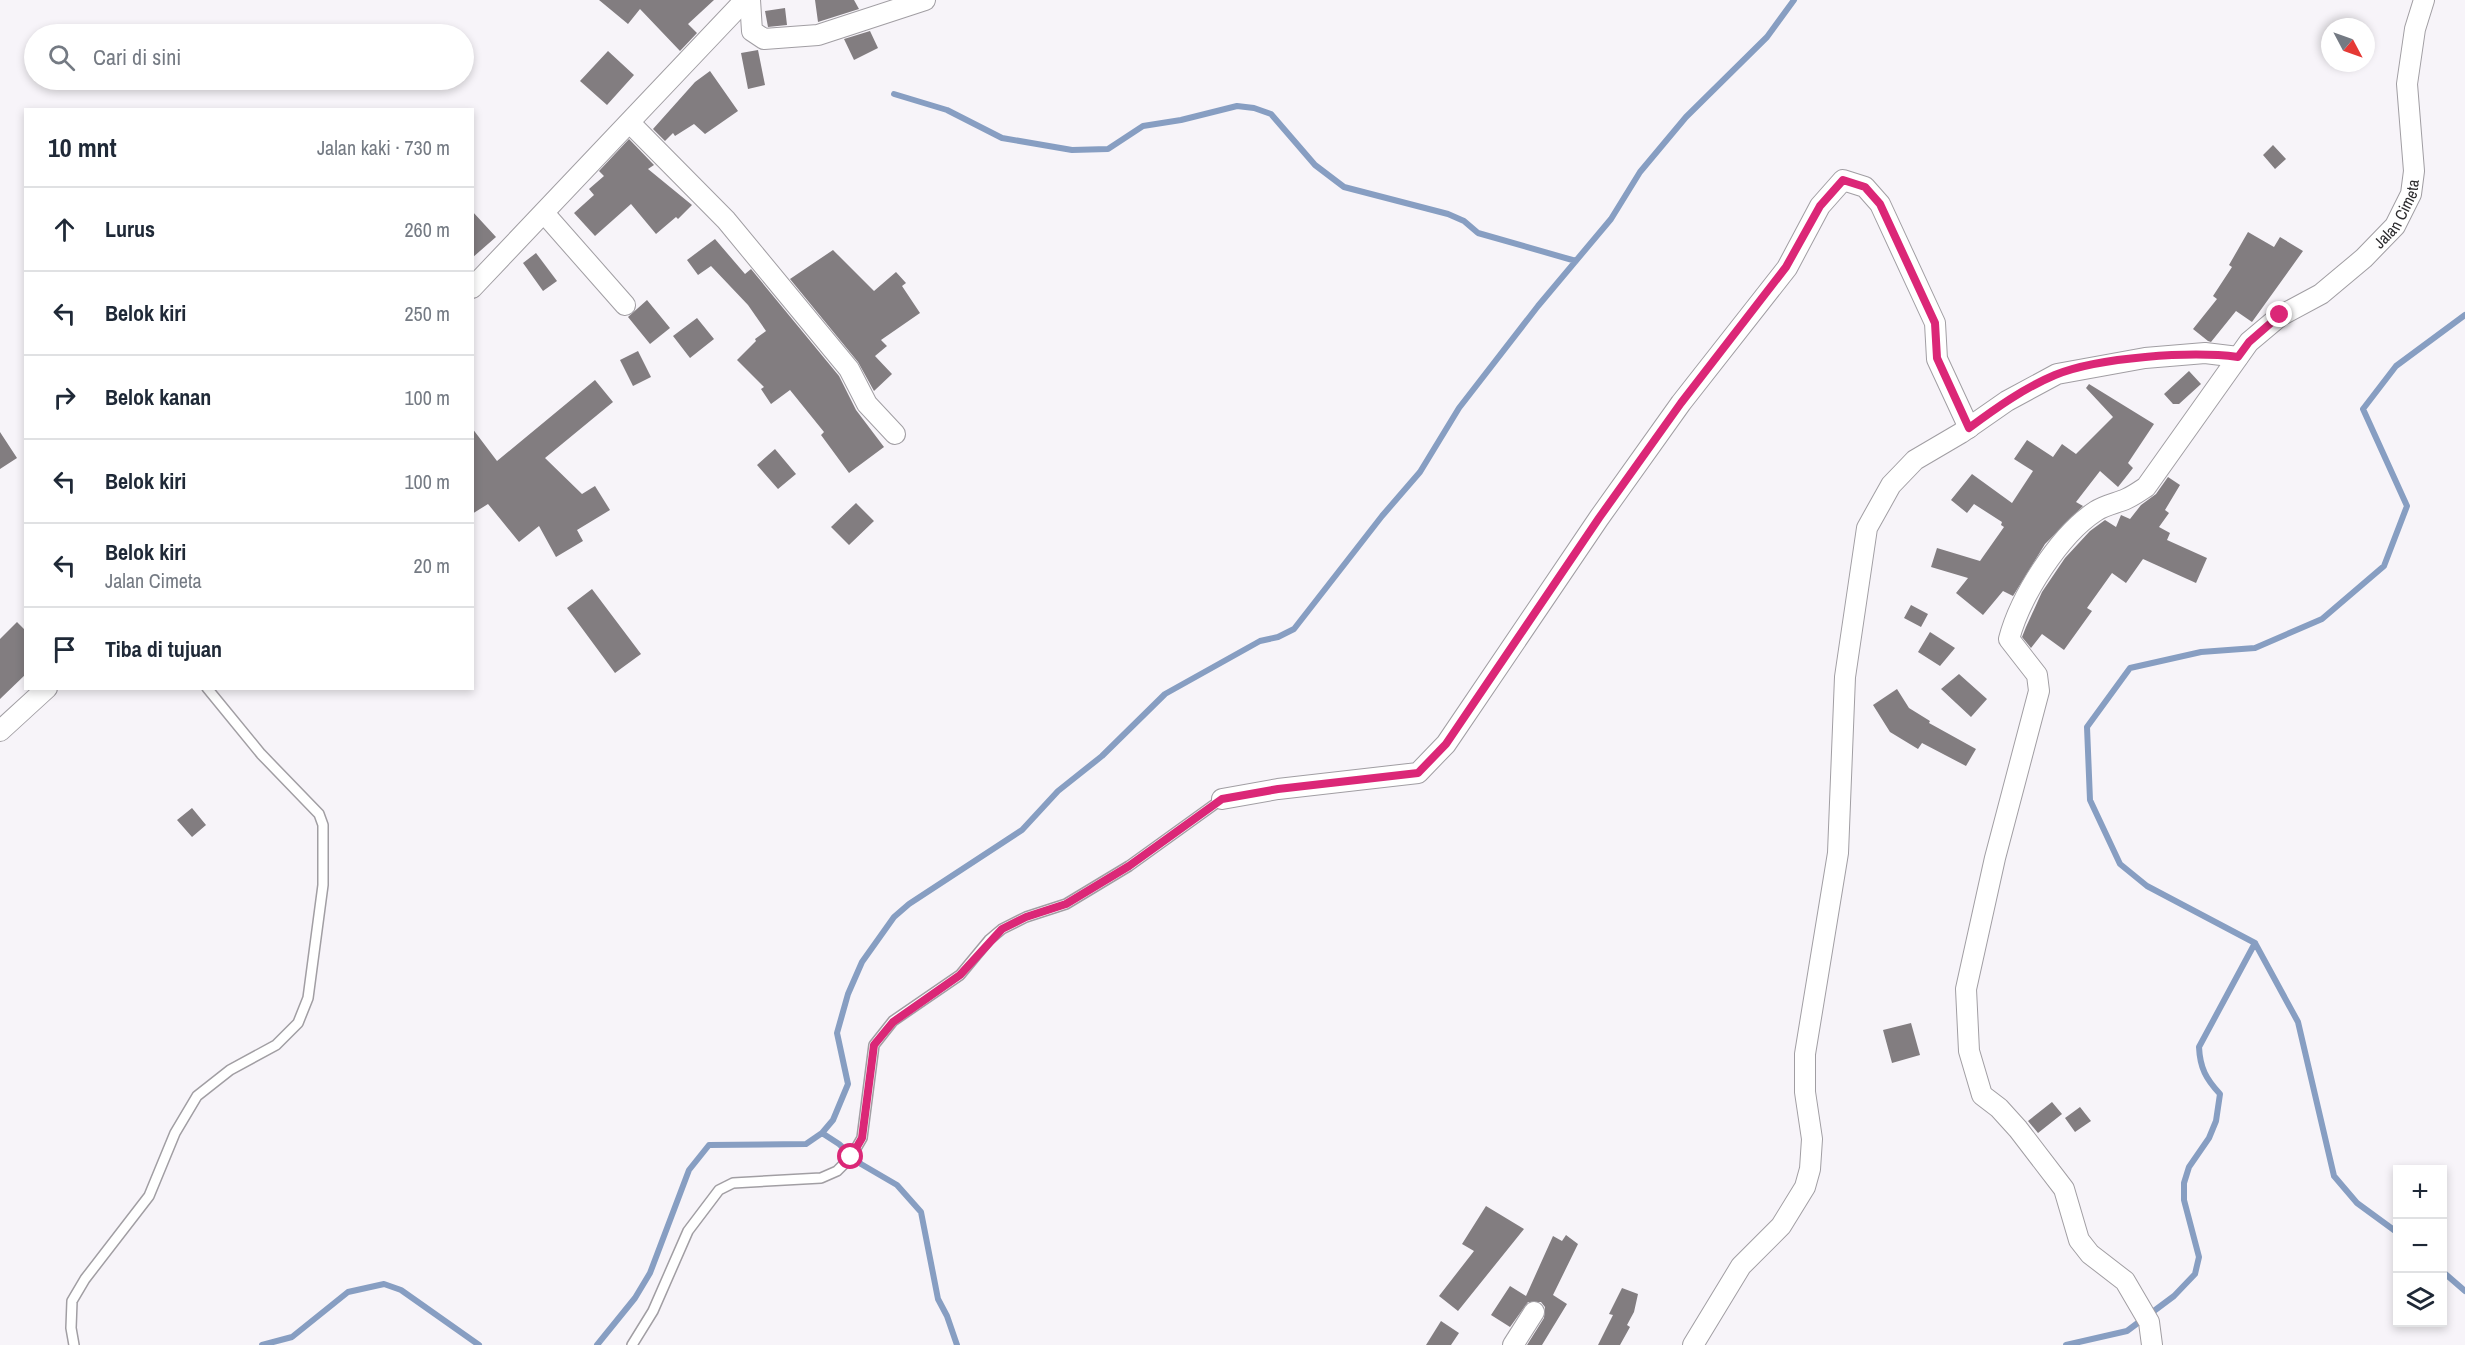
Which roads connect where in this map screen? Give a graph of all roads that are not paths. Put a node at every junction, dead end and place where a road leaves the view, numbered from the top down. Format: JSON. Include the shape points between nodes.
{"nodes":[{"id":1,"x":748,"y":0,"type":"edge"},
{"id":2,"x":925,"y":0,"type":"edge"},
{"id":3,"x":2424,"y":0,"type":"edge"},
{"id":4,"x":630,"y":123,"type":"junction"},
{"id":5,"x":544,"y":213,"type":"junction"},
{"id":6,"x":474,"y":286,"type":"edge"},
{"id":7,"x":625,"y":305,"type":"dead end"},
{"id":8,"x":2238,"y":357,"type":"junction"},
{"id":9,"x":1969,"y":428,"type":"junction"},
{"id":10,"x":895,"y":434,"type":"dead end"},
{"id":11,"x":45,"y":690,"type":"edge"},
{"id":12,"x":209,"y":690,"type":"edge"},
{"id":13,"x":0,"y":730,"type":"edge"},
{"id":14,"x":1222,"y":799,"type":"joint"},
{"id":15,"x":1534,"y":1312,"type":"dead end"},
{"id":16,"x":74,"y":1345,"type":"edge"},
{"id":17,"x":632,"y":1345,"type":"edge"},
{"id":18,"x":1513,"y":1345,"type":"edge"},
{"id":19,"x":1694,"y":1345,"type":"edge"},
{"id":20,"x":2152,"y":1345,"type":"edge"}],
"edges":[{"from":1,"to":2,"type":"street","via":[[752,31],[764,39],[773,39],[818,35]]},
{"from":1,"to":4,"type":"street"},
{"from":3,"to":8,"type":"street","name":"Jalan Cimeta","via":[[2415,29],[2407,84],[2414,171],[2411,194],[2395,226],[2321,294],[2280,315]]},
{"from":4,"to":5,"type":"street"},
{"from":4,"to":10,"type":"street","via":[[726,220],[849,369],[867,404]]},
{"from":5,"to":6,"type":"street"},
{"from":5,"to":7,"type":"street"},
{"from":8,"to":9,"type":"street","via":[[2205,353],[2145,358],[2057,374],[2007,401]]},
{"from":8,"to":20,"type":"street","name":"Jalan Cimeta","via":[[2146,487],[2129,499],[2099,509],[2066,537],[2014,621],[2009,639],[2037,675],[2038,691],[1966,989],[1969,1051],[1982,1095],[2018,1129],[2064,1189],[2079,1240],[2090,1254],[2125,1281],[2149,1322]]},
{"from":9,"to":14,"type":"street","via":[[1937,358],[1935,323],[1880,204],[1865,187],[1843,180],[1820,206],[1786,267],[1599,518],[1446,744],[1418,773]]},
{"from":9,"to":19,"type":"street","via":[[1915,460],[1890,485],[1867,528],[1845,677],[1838,853],[1805,1054],[1805,1092],[1812,1139],[1810,1169],[1805,1187],[1781,1226],[1741,1266]]},
{"from":11,"to":13,"type":"street"},
{"from":12,"to":16,"type":"lane","via":[[261,754],[319,814],[323,825],[323,885],[308,998],[288,1036],[230,1070],[198,1096],[175,1133],[149,1196],[85,1278],[72,1301]]},
{"from":14,"to":17,"type":"lane","via":[[1129,866],[1066,904],[1002,929],[960,975],[893,1022],[874,1045],[862,1138],[851,1157],[837,1171],[821,1178],[733,1184],[719,1190],[688,1231],[653,1311]]},
{"from":15,"to":18,"type":"street"}]}
